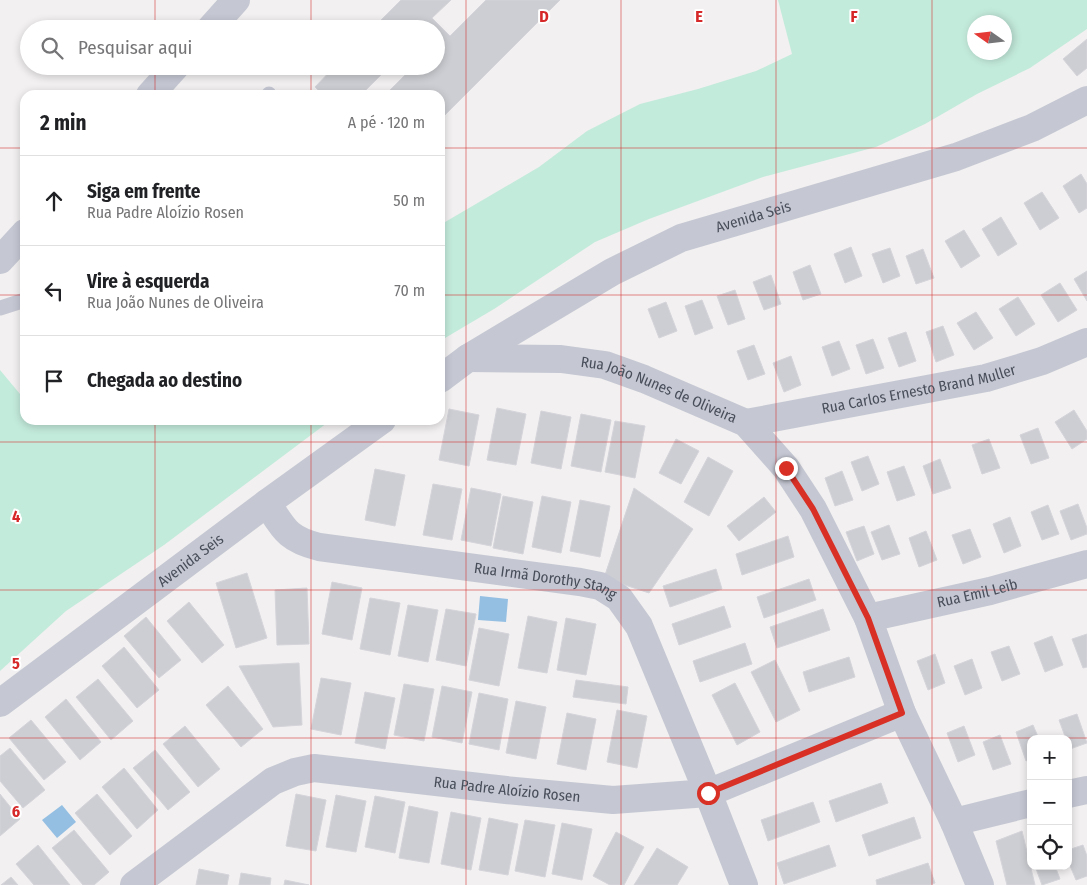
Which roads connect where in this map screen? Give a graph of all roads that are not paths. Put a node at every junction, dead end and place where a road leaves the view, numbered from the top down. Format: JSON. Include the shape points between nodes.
{"nodes":[{"id":1,"x":236,"y":0,"type":"edge"},
{"id":2,"x":218,"y":20,"type":"edge"},
{"id":3,"x":168,"y":75,"type":"edge"},
{"id":4,"x":154,"y":90,"type":"edge"},
{"id":5,"x":1087,"y":100,"type":"edge"},
{"id":6,"x":20,"y":238,"type":"edge"},
{"id":7,"x":0,"y":260,"type":"edge"},
{"id":8,"x":20,"y":302,"type":"edge"},
{"id":9,"x":0,"y":308,"type":"edge"},
{"id":10,"x":1087,"y":342,"type":"edge"},
{"id":11,"x":468,"y":358,"type":"junction"},
{"id":12,"x":445,"y":375,"type":"edge"},
{"id":13,"x":746,"y":423,"type":"junction"},
{"id":14,"x":375,"y":425,"type":"edge"},
{"id":15,"x":268,"y":502,"type":"junction"},
{"id":16,"x":1087,"y":564,"type":"edge"},
{"id":17,"x":868,"y":618,"type":"junction"},
{"id":18,"x":0,"y":704,"type":"edge"},
{"id":19,"x":902,"y":713,"type":"junction"},
{"id":20,"x":1087,"y":790,"type":"edge"},
{"id":21,"x":708,"y":793,"type":"junction"},
{"id":22,"x":1072,"y":793,"type":"edge"},
{"id":23,"x":1027,"y":804,"type":"edge"},
{"id":24,"x":954,"y":822,"type":"junction"},
{"id":25,"x":134,"y":885,"type":"edge"},
{"id":26,"x":744,"y":885,"type":"edge"},
{"id":27,"x":980,"y":885,"type":"edge"}],
"edges":[{"from":1,"to":2,"type":"street"},
{"from":3,"to":4,"type":"street"},
{"from":5,"to":11,"type":"street","name":"Avenida Seis","via":[[1032,128],[956,157],[681,238],[612,272]]},
{"from":6,"to":7,"type":"street"},
{"from":8,"to":9,"type":"lane"},
{"from":10,"to":13,"type":"street","name":"Rua Carlos Ernesto Brand Muller","via":[[1042,361],[986,378]]},
{"from":11,"to":12,"type":"street","name":"Avenida Seis"},
{"from":11,"to":13,"type":"street","name":"Rua João Nunes de Oliveira","via":[[561,359],[605,365]]},
{"from":13,"to":17,"type":"street","name":"Rua João Nunes de Oliveira","via":[[786,468],[813,509]]},
{"from":14,"to":15,"type":"street","name":"Avenida Seis"},
{"from":15,"to":18,"type":"street","name":"Avenida Seis"},
{"from":15,"to":21,"type":"street","name":"Rua Irmã Dorothy Stang","via":[[286,532],[301,542],[580,582],[600,586],[619,598],[639,626]]},
{"from":16,"to":17,"type":"street","name":"Rua Emil Leib","via":[[990,591]]},
{"from":17,"to":19,"type":"street","name":"Rua João Nunes de Oliveira"},
{"from":19,"to":21,"type":"street","name":"Rua Padre Aloízio Rosen"},
{"from":19,"to":24,"type":"street","name":"Rua João Nunes de Oliveira"},
{"from":20,"to":22,"type":"street"},
{"from":21,"to":25,"type":"street","name":"Rua Padre Aloízio Rosen","via":[[613,800],[314,768],[273,781]]},
{"from":21,"to":26,"type":"street","name":"Rua Irmã Dorothy Stang"},
{"from":23,"to":24,"type":"street"},
{"from":24,"to":27,"type":"street","name":"Rua João Nunes de Oliveira"}]}
